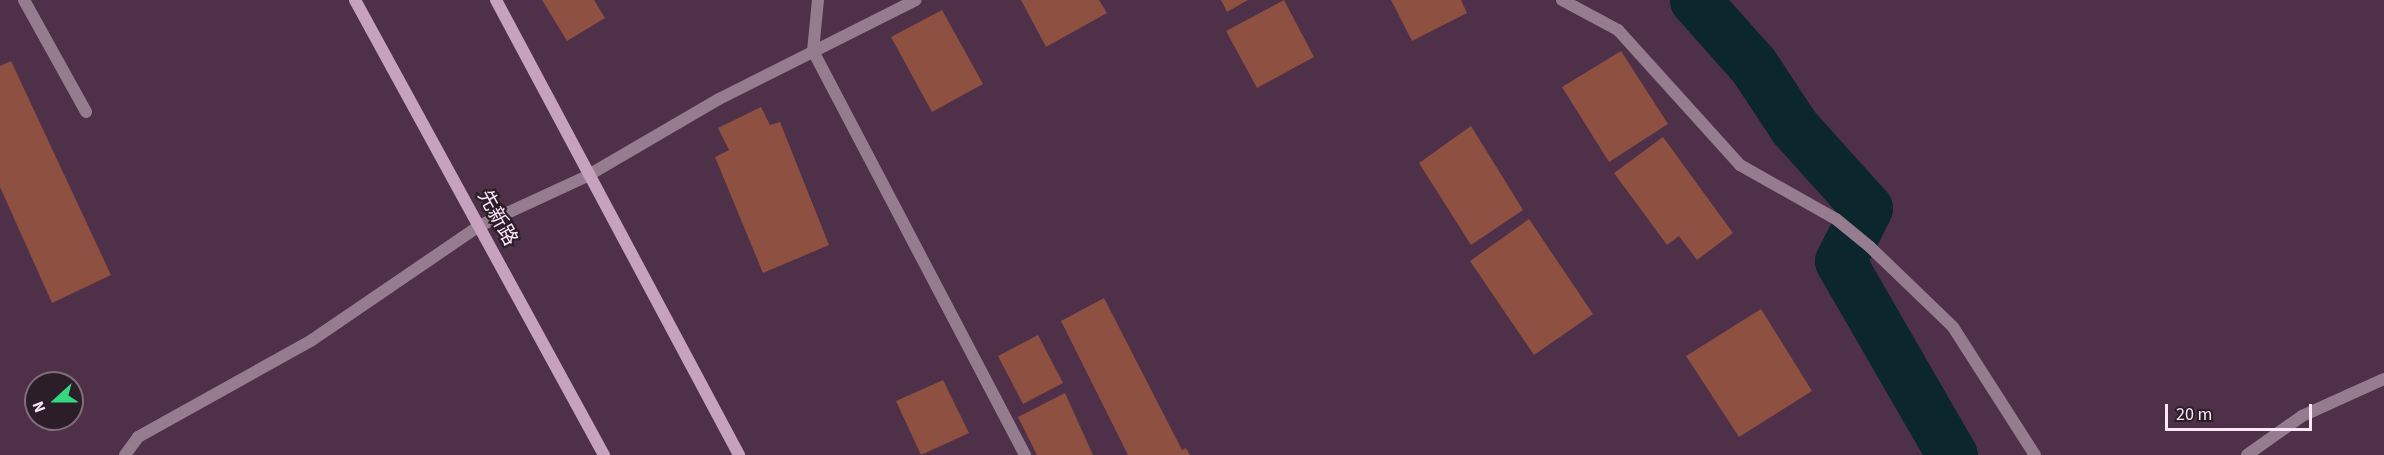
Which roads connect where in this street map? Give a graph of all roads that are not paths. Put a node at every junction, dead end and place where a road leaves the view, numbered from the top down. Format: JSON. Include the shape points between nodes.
{"nodes":[{"id":1,"x":24,"y":0,"type":"edge"},
{"id":2,"x":355,"y":0,"type":"edge"},
{"id":3,"x":496,"y":0,"type":"edge"},
{"id":4,"x":818,"y":0,"type":"edge"},
{"id":5,"x":916,"y":0,"type":"edge"},
{"id":6,"x":1562,"y":0,"type":"edge"},
{"id":7,"x":813,"y":51,"type":"junction"},
{"id":8,"x":86,"y":112,"type":"dead end"},
{"id":9,"x":587,"y":176,"type":"junction"},
{"id":10,"x":479,"y":226,"type":"junction"},
{"id":11,"x":2384,"y":380,"type":"edge"},
{"id":12,"x":125,"y":455,"type":"edge"},
{"id":13,"x":604,"y":455,"type":"edge"},
{"id":14,"x":739,"y":455,"type":"edge"},
{"id":15,"x":1025,"y":455,"type":"edge"},
{"id":16,"x":2035,"y":455,"type":"edge"},
{"id":17,"x":2247,"y":455,"type":"edge"}],
"edges":[{"from":1,"to":8,"type":"lane"},
{"from":2,"to":10,"type":"main road","name":"先新路"},
{"from":3,"to":9,"type":"main road"},
{"from":4,"to":7,"type":"lane"},
{"from":5,"to":7,"type":"lane"},
{"from":6,"to":16,"type":"lane","via":[[1618,30],[1740,165],[1836,219],[1870,246],[1953,327]]},
{"from":7,"to":9,"type":"lane","via":[[719,99]]},
{"from":7,"to":15,"type":"lane"},
{"from":9,"to":10,"type":"lane"},
{"from":9,"to":14,"type":"main road"},
{"from":10,"to":12,"type":"lane","via":[[312,340],[138,437]]},
{"from":10,"to":13,"type":"main road","name":"先新路"},
{"from":11,"to":17,"type":"lane","via":[[2302,416]]}]}
